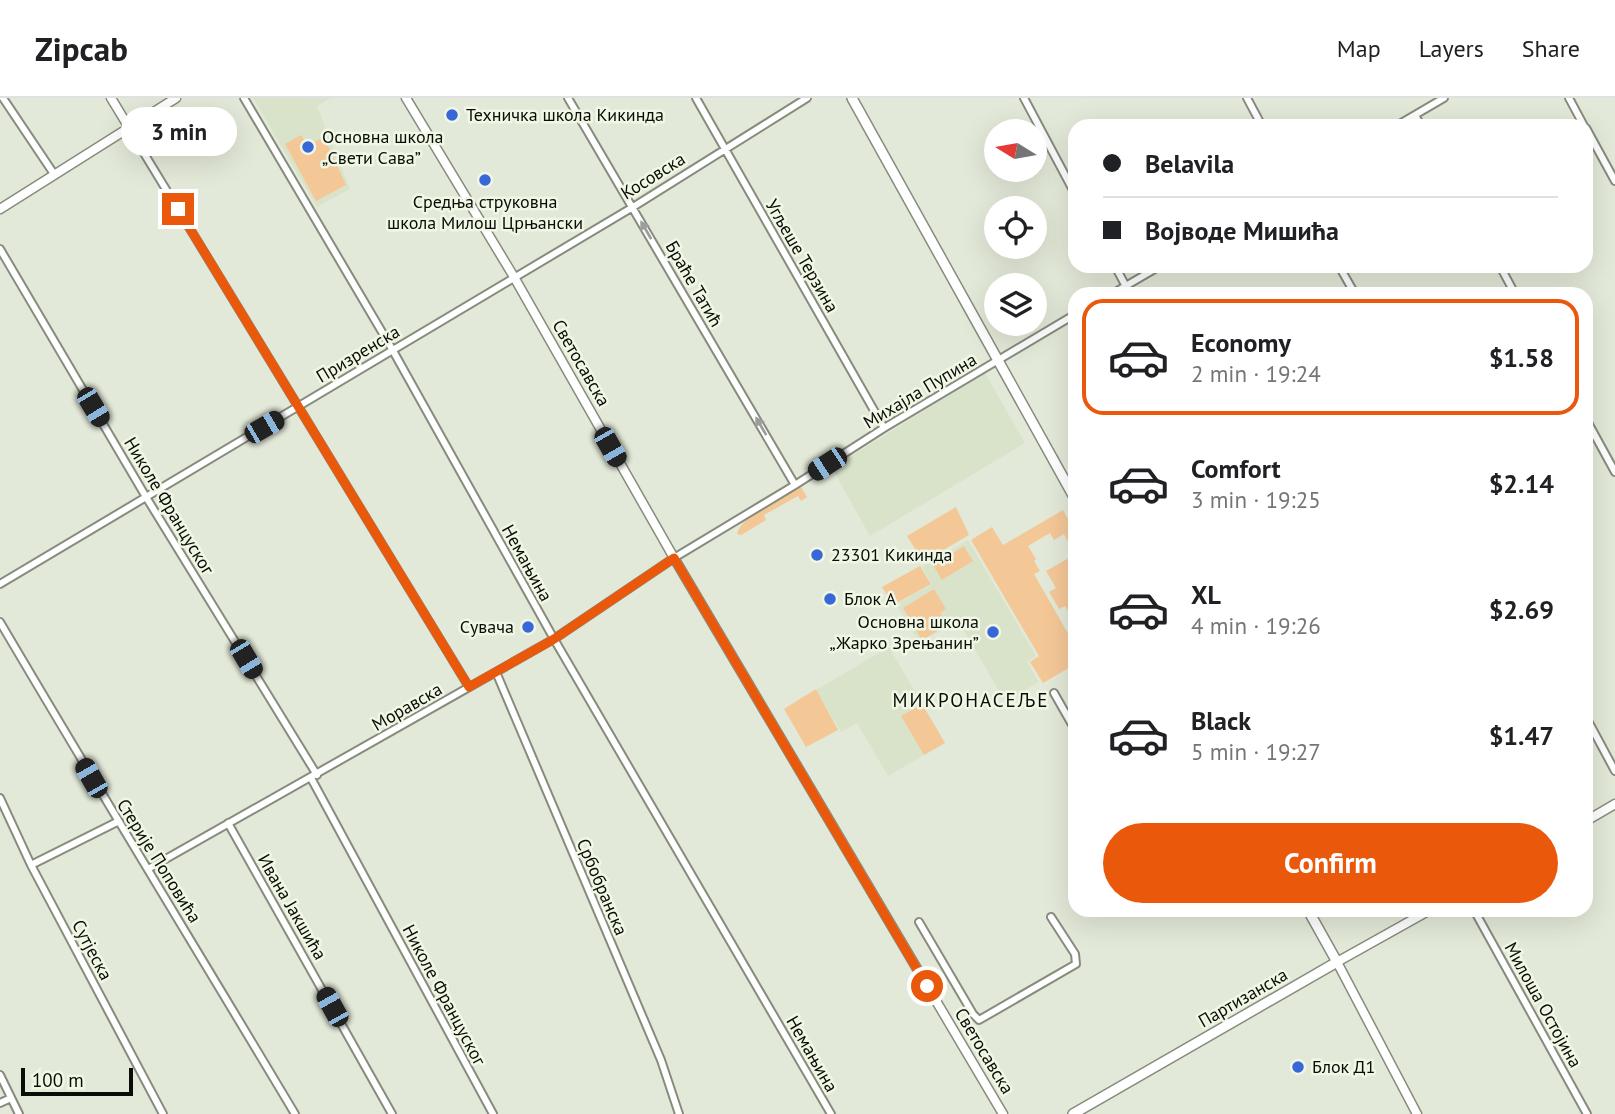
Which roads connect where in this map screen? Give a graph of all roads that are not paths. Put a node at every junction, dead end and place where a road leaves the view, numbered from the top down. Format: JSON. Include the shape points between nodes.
{"nodes":[{"id":1,"x":3,"y":98,"type":"edge"},
{"id":2,"x":111,"y":98,"type":"edge"},
{"id":3,"x":176,"y":98,"type":"edge"},
{"id":4,"x":244,"y":98,"type":"edge"},
{"id":5,"x":406,"y":98,"type":"edge"},
{"id":6,"x":568,"y":98,"type":"edge"},
{"id":7,"x":696,"y":98,"type":"edge"},
{"id":8,"x":807,"y":98,"type":"edge"},
{"id":9,"x":852,"y":98,"type":"edge"},
{"id":10,"x":1024,"y":98,"type":"edge"},
{"id":11,"x":1247,"y":98,"type":"edge"},
{"id":12,"x":1444,"y":98,"type":"edge"},
{"id":13,"x":1569,"y":98,"type":"edge"},
{"id":14,"x":1415,"y":115,"type":"junction"},
{"id":15,"x":1258,"y":119,"type":"edge"},
{"id":16,"x":1408,"y":119,"type":"edge"},
{"id":17,"x":1417,"y":119,"type":"edge"},
{"id":18,"x":1581,"y":119,"type":"edge"},
{"id":19,"x":128,"y":126,"type":"junction"},
{"id":20,"x":1593,"y":141,"type":"edge"},
{"id":21,"x":724,"y":148,"type":"junction"},
{"id":22,"x":54,"y":174,"type":"junction"},
{"id":23,"x":1068,"y":181,"type":"edge"},
{"id":24,"x":1615,"y":181,"type":"edge"},
{"id":25,"x":633,"y":207,"type":"junction"},
{"id":26,"x":0,"y":209,"type":"edge"},
{"id":27,"x":0,"y":249,"type":"edge"},
{"id":28,"x":1119,"y":273,"type":"edge"},
{"id":29,"x":1148,"y":273,"type":"edge"},
{"id":30,"x":514,"y":277,"type":"junction"},
{"id":31,"x":1126,"y":286,"type":"joint"},
{"id":32,"x":1068,"y":319,"type":"edge"},
{"id":33,"x":392,"y":349,"type":"junction"},
{"id":34,"x":997,"y":360,"type":"junction"},
{"id":35,"x":298,"y":407,"type":"junction"},
{"id":36,"x":884,"y":428,"type":"junction"},
{"id":37,"x":1593,"y":432,"type":"edge"},
{"id":38,"x":1615,"y":472,"type":"edge"},
{"id":39,"x":795,"y":485,"type":"junction"},
{"id":40,"x":1068,"y":486,"type":"edge"},
{"id":41,"x":146,"y":496,"type":"junction"},
{"id":42,"x":674,"y":558,"type":"junction"},
{"id":43,"x":0,"y":584,"type":"edge"},
{"id":44,"x":0,"y":622,"type":"edge"},
{"id":45,"x":554,"y":639,"type":"junction"},
{"id":46,"x":496,"y":672,"type":"junction"},
{"id":47,"x":469,"y":687,"type":"junction"},
{"id":48,"x":1054,"y":693,"type":"dead end"},
{"id":49,"x":1068,"y":718,"type":"edge"},
{"id":50,"x":1593,"y":730,"type":"edge"},
{"id":51,"x":1615,"y":771,"type":"edge"},
{"id":52,"x":314,"y":777,"type":"junction"},
{"id":53,"x":0,"y":798,"type":"edge"},
{"id":54,"x":1615,"y":804,"type":"edge"},
{"id":55,"x":1593,"y":817,"type":"edge"},
{"id":56,"x":117,"y":822,"type":"junction"},
{"id":57,"x":228,"y":823,"type":"junction"},
{"id":58,"x":31,"y":865,"type":"junction"},
{"id":59,"x":148,"y":869,"type":"junction"},
{"id":60,"x":1051,"y":917,"type":"dead end"},
{"id":61,"x":1312,"y":917,"type":"edge"},
{"id":62,"x":1417,"y":917,"type":"edge"},
{"id":63,"x":1478,"y":917,"type":"edge"},
{"id":64,"x":919,"y":922,"type":"dead end"},
{"id":65,"x":1337,"y":962,"type":"junction"},
{"id":66,"x":0,"y":1075,"type":"edge"},
{"id":67,"x":11,"y":1098,"type":"junction"},
{"id":68,"x":0,"y":1103,"type":"edge"},
{"id":69,"x":19,"y":1114,"type":"edge"},
{"id":70,"x":163,"y":1114,"type":"edge"},
{"id":71,"x":295,"y":1114,"type":"edge"},
{"id":72,"x":392,"y":1114,"type":"edge"},
{"id":73,"x":493,"y":1114,"type":"edge"},
{"id":74,"x":679,"y":1114,"type":"edge"},
{"id":75,"x":831,"y":1114,"type":"edge"},
{"id":76,"x":1003,"y":1114,"type":"edge"},
{"id":77,"x":1073,"y":1114,"type":"edge"},
{"id":78,"x":1418,"y":1114,"type":"edge"},
{"id":79,"x":1587,"y":1114,"type":"edge"}],
"edges":[{"from":1,"to":22,"type":"street"},
{"from":2,"to":19,"type":"street"},
{"from":3,"to":19,"type":"street"},
{"from":4,"to":33,"type":"street","name":"Немањина"},
{"from":5,"to":30,"type":"street","name":"Светосавска"},
{"from":6,"to":25,"type":"street","name":"Браће Татић"},
{"from":7,"to":21,"type":"street","name":"Угљеше Терзина"},
{"from":8,"to":21,"type":"street","name":"Косовска"},
{"from":9,"to":34,"type":"main road"},
{"from":10,"to":23,"type":"street"},
{"from":11,"to":15,"type":"street"},
{"from":12,"to":14,"type":"street"},
{"from":13,"to":18,"type":"street"},
{"from":14,"to":16,"type":"street"},
{"from":14,"to":17,"type":"street"},
{"from":19,"to":22,"type":"street"},
{"from":19,"to":35,"type":"street"},
{"from":20,"to":24,"type":"street"},
{"from":21,"to":25,"type":"street","name":"Косовска"},
{"from":21,"to":36,"type":"street","name":"Угљеше Терзина"},
{"from":22,"to":26,"type":"street"},
{"from":25,"to":30,"type":"street","name":"Косовска"},
{"from":39,"to":25,"type":"street","name":"Браће Татић","one_way":true},
{"from":27,"to":41,"type":"street","name":"Николе Француског"},
{"from":28,"to":31,"type":"street"},
{"from":29,"to":31,"type":"street"},
{"from":30,"to":33,"type":"street","name":"Призренска"},
{"from":30,"to":42,"type":"street","name":"Светосавска"},
{"from":32,"to":34,"type":"street","name":"Михајла Пупина"},
{"from":33,"to":35,"type":"street","name":"Призренска"},
{"from":33,"to":45,"type":"street","name":"Немањина"},
{"from":34,"to":36,"type":"street","name":"Михајла Пупина"},
{"from":34,"to":40,"type":"main road"},
{"from":35,"to":41,"type":"street","name":"Призренска"},
{"from":35,"to":47,"type":"street"},
{"from":36,"to":39,"type":"street","name":"Михајла Пупина"},
{"from":37,"to":38,"type":"street"},
{"from":39,"to":42,"type":"street","name":"Михајла Пупина"},
{"from":41,"to":43,"type":"street","name":"Призренска"},
{"from":41,"to":52,"type":"street","name":"Николе Француског"},
{"from":42,"to":45,"type":"street","name":"Моравска"},
{"from":42,"to":76,"type":"street","name":"Светосавска"},
{"from":44,"to":56,"type":"street","name":"Стерије Поповића"},
{"from":45,"to":46,"type":"street","name":"Моравска"},
{"from":45,"to":75,"type":"street","name":"Немањина"},
{"from":46,"to":47,"type":"street","name":"Моравска"},
{"from":46,"to":74,"type":"street","name":"Србобранска","via":[[661,1060]]},
{"from":47,"to":52,"type":"street","name":"Моравска"},
{"from":48,"to":49,"type":"street"},
{"from":50,"to":51,"type":"street"},
{"from":52,"to":57,"type":"street","name":"Моравска"},
{"from":52,"to":73,"type":"street","name":"Николе Француског"},
{"from":53,"to":58,"type":"street","name":"Сутјеска"},
{"from":54,"to":55,"type":"street"},
{"from":56,"to":58,"type":"street"},
{"from":56,"to":59,"type":"street","name":"Стерије Поповића"},
{"from":57,"to":59,"type":"street","name":"Моравска"},
{"from":57,"to":72,"type":"street","name":"Ивана Јакшића"},
{"from":58,"to":70,"type":"street","name":"Сутјеска"},
{"from":59,"to":71,"type":"street","name":"Стерије Поповића"},
{"from":60,"to":64,"type":"street","via":[[1075,954],[1076,964],[979,1020]]},
{"from":61,"to":65,"type":"main road"},
{"from":62,"to":65,"type":"street","name":"Партизанска"},
{"from":63,"to":79,"type":"street","name":"Милоша Остојина"},
{"from":65,"to":77,"type":"main road","name":"Партизанска"},
{"from":65,"to":78,"type":"street"},
{"from":66,"to":67,"type":"street"},
{"from":67,"to":68,"type":"street"},
{"from":67,"to":69,"type":"street"}]}
